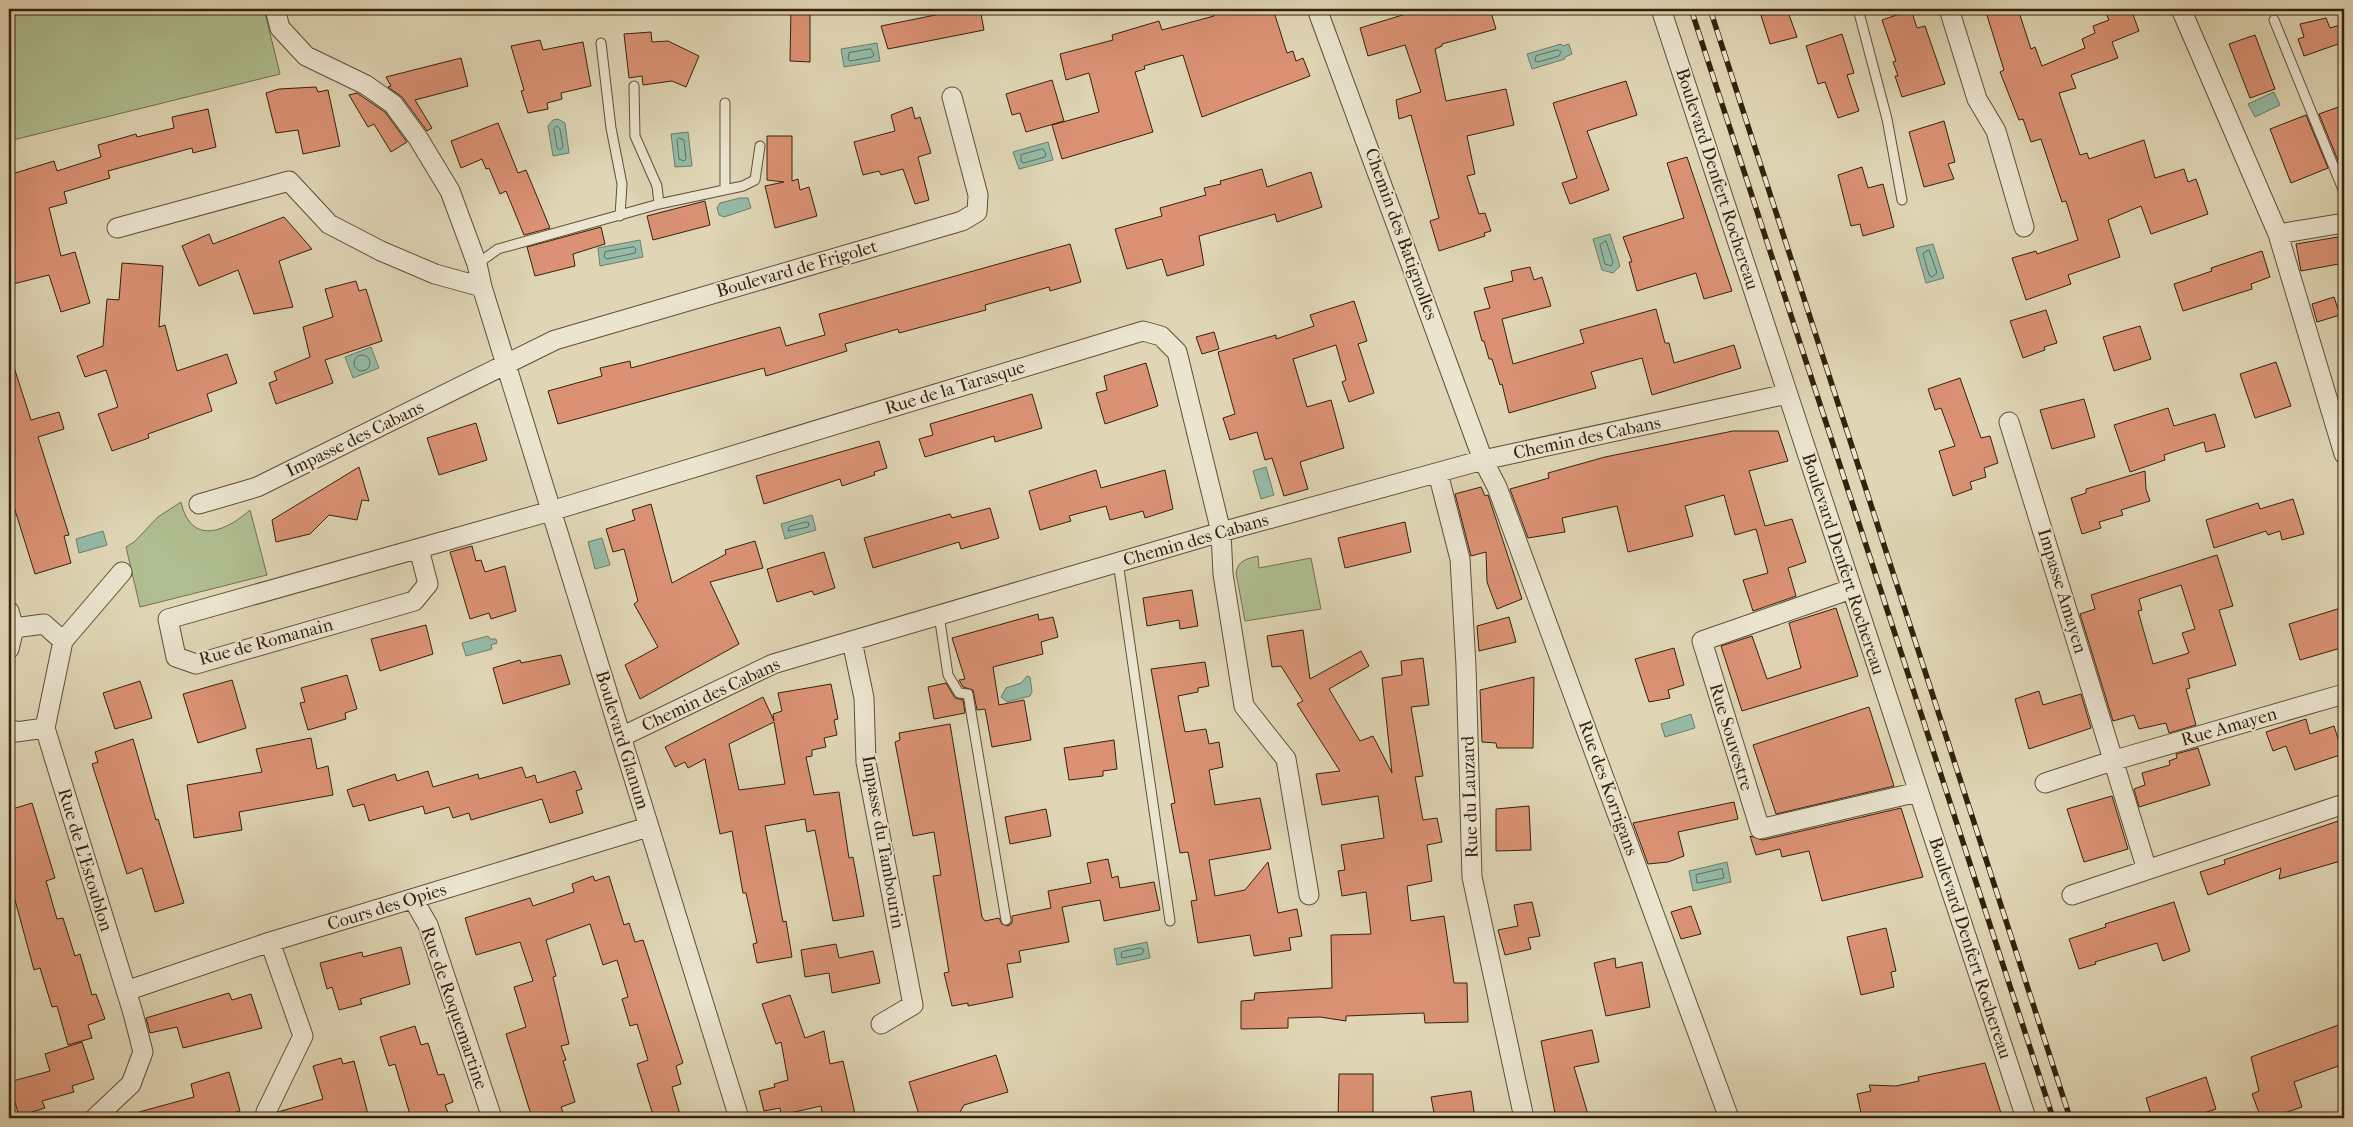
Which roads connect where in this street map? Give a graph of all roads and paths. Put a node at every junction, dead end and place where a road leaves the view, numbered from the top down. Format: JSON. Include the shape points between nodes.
{"nodes":[{"id":1,"x":276,"y":9,"type":"edge"},
{"id":2,"x":1316,"y":9,"type":"edge"},
{"id":3,"x":1661,"y":9,"type":"edge"},
{"id":4,"x":1858,"y":9,"type":"edge"},
{"id":5,"x":1949,"y":9,"type":"edge"},
{"id":6,"x":2181,"y":9,"type":"edge"},
{"id":7,"x":2274,"y":20,"type":"dead end"},
{"id":8,"x":601,"y":43,"type":"dead end"},
{"id":9,"x":634,"y":86,"type":"dead end"},
{"id":10,"x":952,"y":98,"type":"dead end"},
{"id":11,"x":725,"y":104,"type":"dead end"},
{"id":12,"x":760,"y":146,"type":"dead end"},
{"id":13,"x":725,"y":189,"type":"junction"},
{"id":14,"x":2344,"y":192,"type":"edge"},
{"id":15,"x":1902,"y":200,"type":"dead end"},
{"id":16,"x":659,"y":204,"type":"junction"},
{"id":17,"x":620,"y":216,"type":"junction"},
{"id":18,"x":2344,"y":224,"type":"edge"},
{"id":19,"x":2024,"y":227,"type":"dead end"},
{"id":20,"x":117,"y":228,"type":"dead end"},
{"id":21,"x":2278,"y":234,"type":"junction"},
{"id":22,"x":477,"y":264,"type":"junction"},
{"id":23,"x":482,"y":287,"type":"junction"},
{"id":24,"x":505,"y":362,"type":"junction"},
{"id":25,"x":1787,"y":394,"type":"junction"},
{"id":26,"x":2009,"y":422,"type":"dead end"},
{"id":27,"x":2344,"y":454,"type":"edge"},
{"id":28,"x":1483,"y":460,"type":"junction"},
{"id":29,"x":1438,"y":473,"type":"junction"},
{"id":30,"x":199,"y":504,"type":"dead end"},
{"id":31,"x":551,"y":510,"type":"junction"},
{"id":32,"x":1221,"y":532,"type":"junction"},
{"id":33,"x":419,"y":549,"type":"junction"},
{"id":34,"x":1118,"y":562,"type":"junction"},
{"id":35,"x":122,"y":572,"type":"dead end"},
{"id":36,"x":1851,"y":589,"type":"junction"},
{"id":37,"x":939,"y":615,"type":"junction"},
{"id":38,"x":11,"y":620,"type":"edge"},
{"id":39,"x":63,"y":641,"type":"junction"},
{"id":40,"x":852,"y":641,"type":"junction"},
{"id":41,"x":9,"y":649,"type":"edge"},
{"id":42,"x":2344,"y":694,"type":"edge"},
{"id":43,"x":9,"y":728,"type":"edge"},
{"id":44,"x":44,"y":728,"type":"junction"},
{"id":45,"x":621,"y":737,"type":"junction"},
{"id":46,"x":2114,"y":760,"type":"junction"},
{"id":47,"x":2045,"y":783,"type":"dead end"},
{"id":48,"x":1918,"y":792,"type":"junction"},
{"id":49,"x":2344,"y":804,"type":"edge"},
{"id":50,"x":648,"y":827,"type":"junction"},
{"id":51,"x":2147,"y":870,"type":"junction"},
{"id":52,"x":1310,"y":895,"type":"dead end"},
{"id":53,"x":2072,"y":895,"type":"dead end"},
{"id":54,"x":413,"y":899,"type":"junction"},
{"id":55,"x":1006,"y":920,"type":"dead end"},
{"id":56,"x":1170,"y":921,"type":"dead end"},
{"id":57,"x":270,"y":942,"type":"junction"},
{"id":58,"x":126,"y":991,"type":"junction"},
{"id":59,"x":881,"y":1024,"type":"dead end"},
{"id":60,"x":266,"y":1112,"type":"dead end"},
{"id":61,"x":95,"y":1118,"type":"edge"},
{"id":62,"x":492,"y":1118,"type":"edge"},
{"id":63,"x":738,"y":1118,"type":"edge"},
{"id":64,"x":1524,"y":1118,"type":"edge"},
{"id":65,"x":1728,"y":1118,"type":"edge"},
{"id":66,"x":2026,"y":1118,"type":"edge"}],
"edges":[{"from":1,"to":22,"type":"street","name":"Boulevard Glanum","via":[[280,28],[306,56],[366,85],[393,104],[450,191]]},
{"from":2,"to":28,"type":"street","name":"Chemin des Batignolles"},
{"from":3,"to":25,"type":"street","name":"Boulevard Denfert Rochereau"},
{"from":4,"to":15,"type":"lane","via":[[1887,119]]},
{"from":5,"to":19,"type":"street","via":[[1978,99],[1996,131]]},
{"from":6,"to":21,"type":"street"},
{"from":7,"to":14,"type":"lane"},
{"from":8,"to":17,"type":"lane","via":[[611,128],[622,184]]},
{"from":9,"to":16,"type":"lane","via":[[635,136],[657,186]]},
{"from":10,"to":24,"type":"street","name":"Boulevard de Frigolet","via":[[978,195],[976,212],[962,221],[555,340]]},
{"from":11,"to":13,"type":"lane"},
{"from":12,"to":13,"type":"lane","via":[[755,180]]},
{"from":13,"to":16,"type":"lane"},
{"from":16,"to":17,"type":"lane"},
{"from":17,"to":22,"type":"lane","via":[[498,249]]},
{"from":18,"to":21,"type":"street"},
{"from":20,"to":23,"type":"street","via":[[289,180],[328,224],[436,274]]},
{"from":21,"to":27,"type":"street"},
{"from":22,"to":23,"type":"street","name":"Boulevard Glanum"},
{"from":23,"to":24,"type":"street","name":"Boulevard Glanum"},
{"from":24,"to":30,"type":"street","name":"Impasse des Cabans","via":[[456,390],[257,487]]},
{"from":24,"to":31,"type":"street","name":"Boulevard Glanum"},
{"from":25,"to":28,"type":"street","name":"Chemin des Cabans"},
{"from":25,"to":36,"type":"street","name":"Boulevard Denfert Rochereau"},
{"from":26,"to":46,"type":"street","name":"Impasse Amayen"},
{"from":28,"to":29,"type":"street","name":"Chemin des Cabans"},
{"from":28,"to":65,"type":"street","name":"Rue des Korrigans","via":[[1497,487]]},
{"from":29,"to":32,"type":"street","name":"Chemin des Cabans"},
{"from":29,"to":64,"type":"street","name":"Rue du Lauzard","via":[[1460,559],[1472,877]]},
{"from":31,"to":32,"type":"street","name":"Rue de la Tarasque","via":[[1143,331],[1161,336],[1177,352]]},
{"from":31,"to":33,"type":"street","name":"Rue de Romanain"},
{"from":31,"to":45,"type":"street","name":"Boulevard Glanum"},
{"from":32,"to":34,"type":"street","name":"Chemin des Cabans"},
{"from":32,"to":52,"type":"street","name":"Rue de la Tarasque","via":[[1223,574],[1244,706],[1286,759]]},
{"from":33,"to":33,"type":"street","name":"Rue de Romanain","via":[[168,620],[176,657],[196,664],[414,601],[428,584]]},
{"from":34,"to":37,"type":"street","name":"Chemin des Cabans"},
{"from":34,"to":56,"type":"lane"},
{"from":35,"to":39,"type":"street"},
{"from":36,"to":48,"type":"street","name":"Boulevard Denfert Rochereau"},
{"from":36,"to":48,"type":"street","name":"Rue Souvestre","via":[[1702,641],[1760,829]]},
{"from":37,"to":40,"type":"street","name":"Chemin des Cabans"},
{"from":37,"to":55,"type":"lane","via":[[948,674],[959,693],[968,694]]},
{"from":38,"to":39,"type":"street","via":[[44,624]]},
{"from":38,"to":41,"type":"street"},
{"from":39,"to":44,"type":"street"},
{"from":40,"to":45,"type":"street","name":"Chemin des Cabans","via":[[773,664]]},
{"from":40,"to":59,"type":"street","name":"Impasse du Tambourin","via":[[864,698],[866,762],[913,1005]]},
{"from":42,"to":46,"type":"street","name":"Rue Amayen"},
{"from":43,"to":44,"type":"street","via":[[16,732]]},
{"from":44,"to":58,"type":"street","name":"Rue de L'Estoublon"},
{"from":45,"to":50,"type":"street","name":"Boulevard Glanum"},
{"from":46,"to":47,"type":"street","name":"Rue Amayen"},
{"from":46,"to":51,"type":"street"},
{"from":48,"to":66,"type":"street","name":"Boulevard Denfert Rochereau"},
{"from":49,"to":51,"type":"street"},
{"from":50,"to":54,"type":"street","name":"Cours des Opies"},
{"from":50,"to":63,"type":"street","name":"Boulevard Glanum"},
{"from":51,"to":53,"type":"street"},
{"from":54,"to":57,"type":"street","name":"Cours des Opies"},
{"from":54,"to":62,"type":"street","name":"Rue de Roquemartine","via":[[428,925]]},
{"from":57,"to":58,"type":"street","name":"Cours des Opies"},
{"from":57,"to":60,"type":"street","via":[[303,1036]]},
{"from":58,"to":61,"type":"street","name":"Rue de L'Estoublon","via":[[143,1052],[131,1084]]}]}
